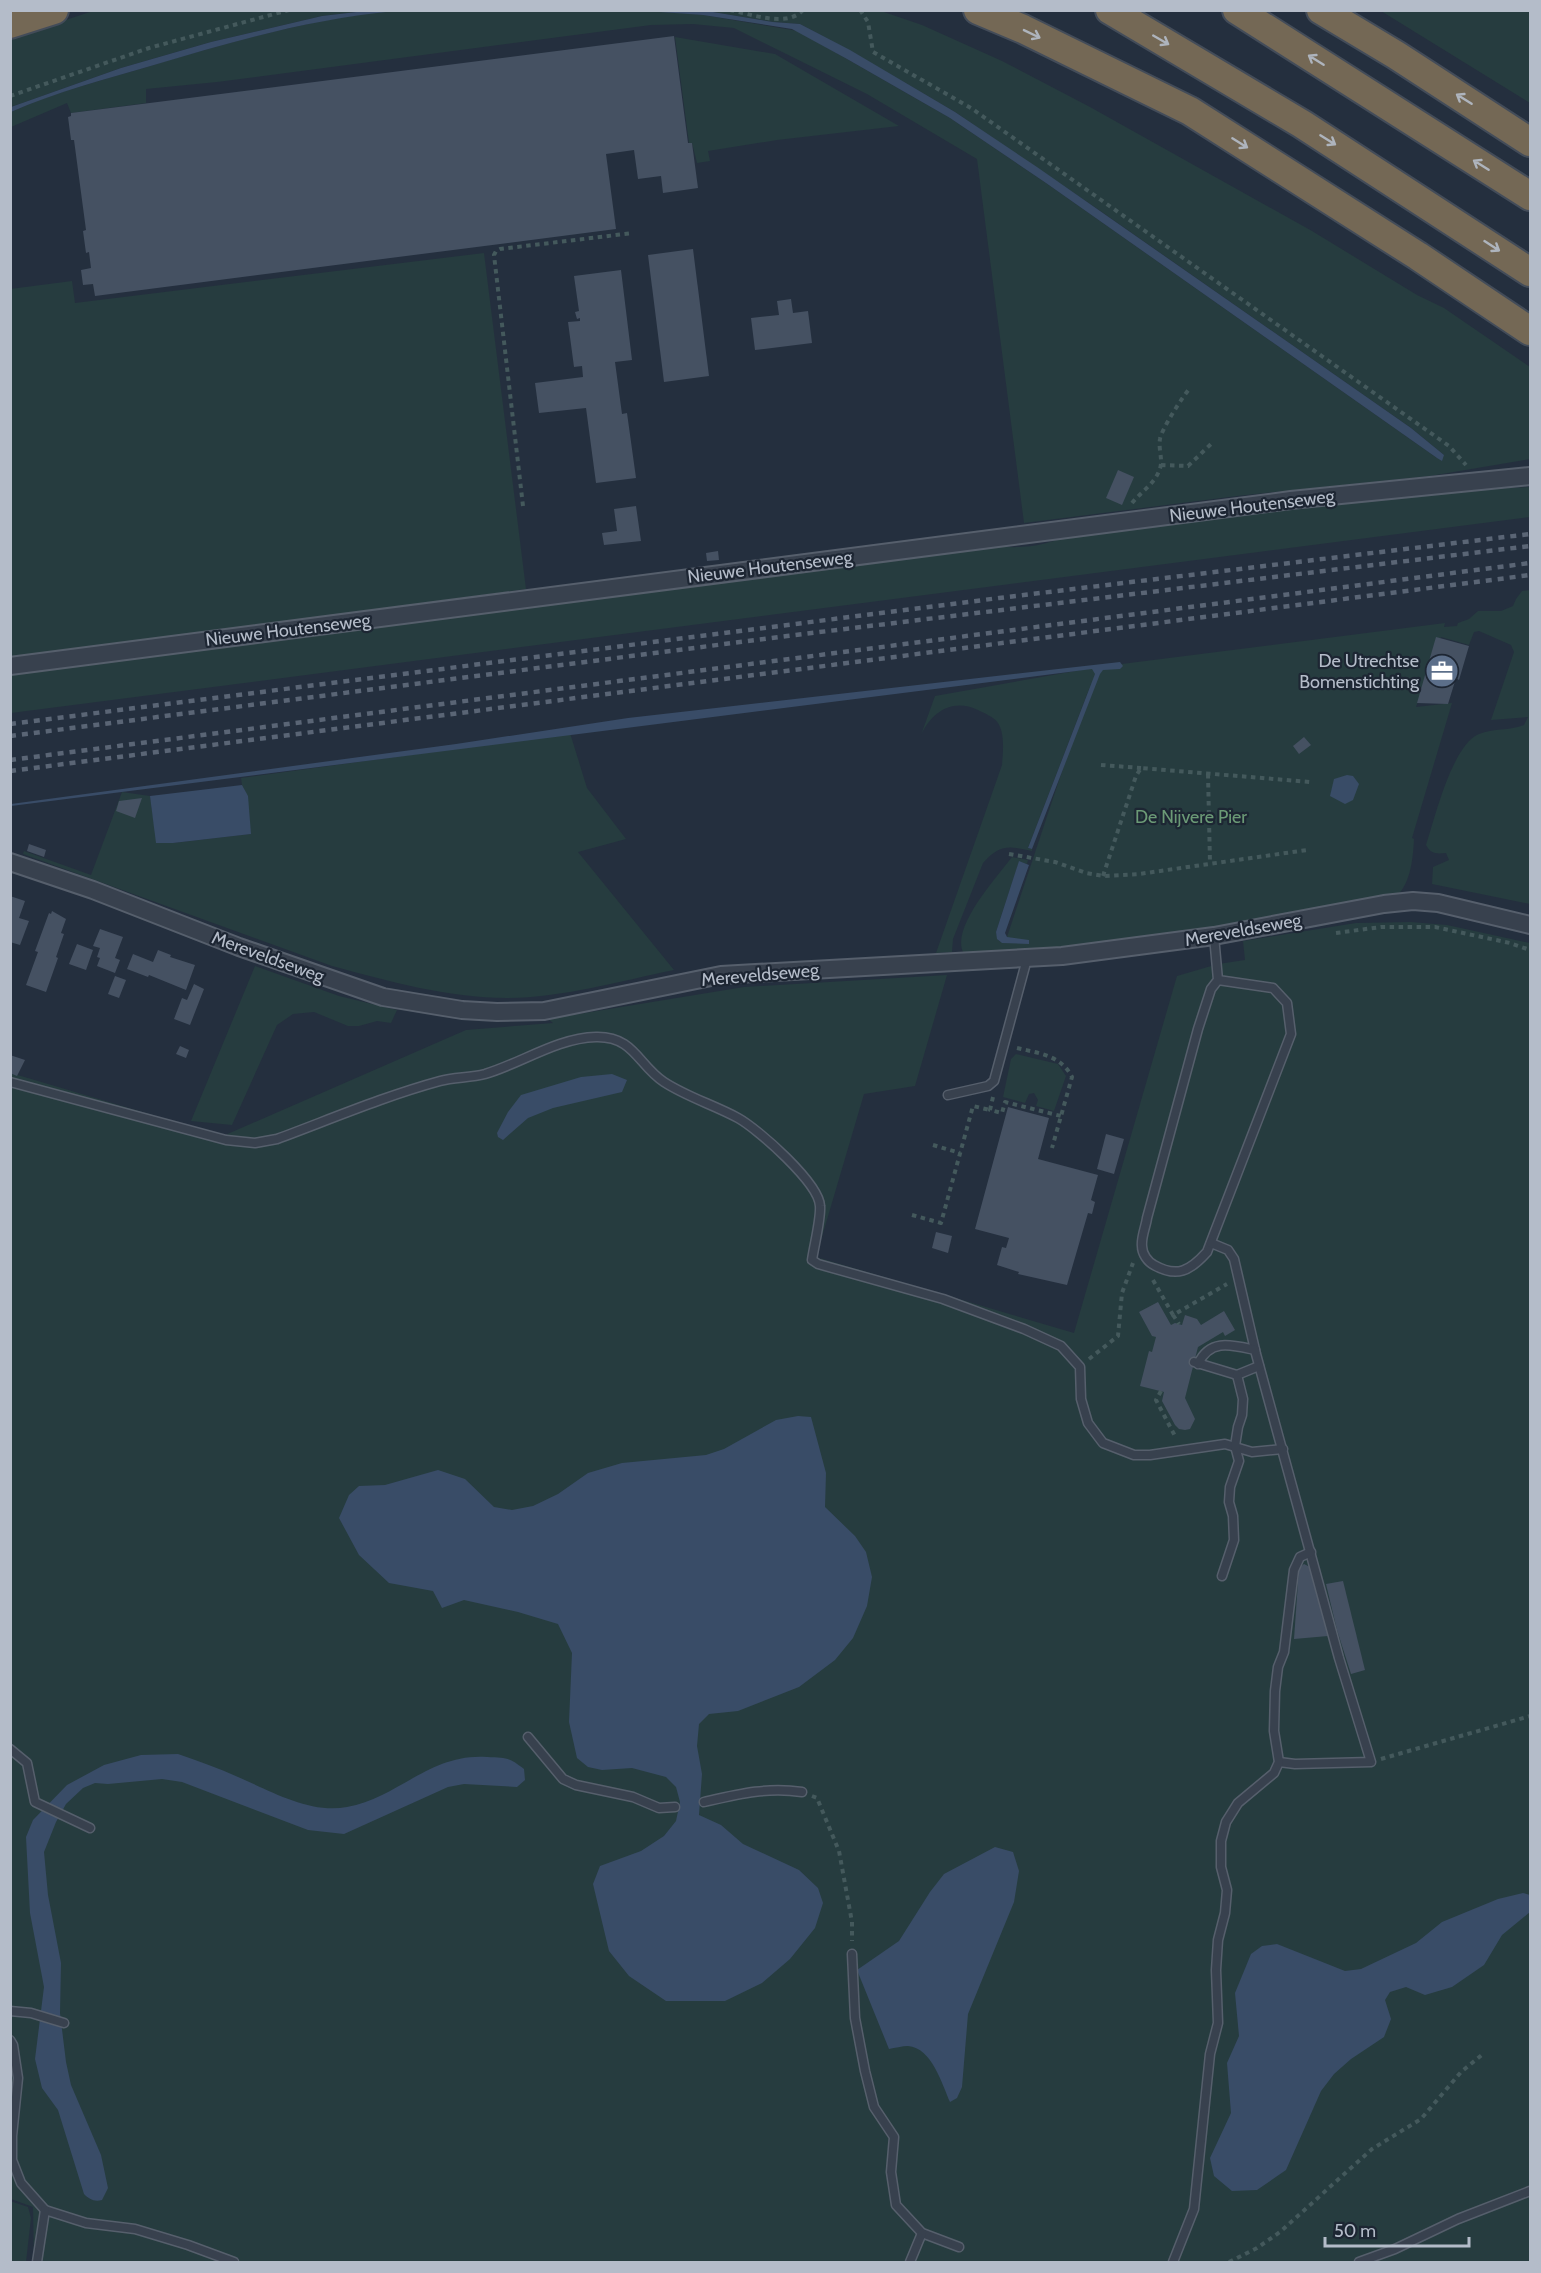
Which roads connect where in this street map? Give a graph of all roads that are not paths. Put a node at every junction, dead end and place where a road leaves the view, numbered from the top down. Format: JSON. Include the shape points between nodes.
{"nodes":[{"id":1,"x":54,"y":10,"type":"edge"},
{"id":2,"x":978,"y":10,"type":"edge"},
{"id":3,"x":1110,"y":10,"type":"edge"},
{"id":4,"x":1237,"y":10,"type":"edge"},
{"id":5,"x":1321,"y":10,"type":"edge"},
{"id":6,"x":10,"y":24,"type":"edge"},
{"id":7,"x":1530,"y":142,"type":"edge"},
{"id":8,"x":1530,"y":196,"type":"edge"},
{"id":9,"x":1530,"y":272,"type":"edge"},
{"id":10,"x":1530,"y":332,"type":"edge"},
{"id":11,"x":1530,"y":476,"type":"edge"},
{"id":12,"x":10,"y":666,"type":"edge"},
{"id":13,"x":10,"y":862,"type":"edge"},
{"id":14,"x":1530,"y":925,"type":"edge"},
{"id":15,"x":1214,"y":936,"type":"junction"},
{"id":16,"x":1027,"y":959,"type":"junction"},
{"id":17,"x":1218,"y":980,"type":"junction"},
{"id":18,"x":10,"y":1082,"type":"edge"},
{"id":19,"x":948,"y":1095,"type":"dead end"},
{"id":20,"x":1210,"y":1243,"type":"junction"},
{"id":21,"x":1255,"y":1350,"type":"junction"},
{"id":22,"x":1259,"y":1366,"type":"junction"},
{"id":23,"x":1237,"y":1375,"type":"junction"},
{"id":24,"x":1235,"y":1446,"type":"junction"},
{"id":25,"x":1283,"y":1449,"type":"junction"},
{"id":26,"x":1311,"y":1552,"type":"junction"},
{"id":27,"x":1222,"y":1576,"type":"dead end"},
{"id":28,"x":528,"y":1737,"type":"dead end"},
{"id":29,"x":10,"y":1749,"type":"edge"},
{"id":30,"x":1279,"y":1762,"type":"junction"},
{"id":31,"x":802,"y":1792,"type":"road end"},
{"id":32,"x":704,"y":1802,"type":"dead end"},
{"id":33,"x":675,"y":1807,"type":"dead end"},
{"id":34,"x":90,"y":1828,"type":"dead end"},
{"id":35,"x":852,"y":1954,"type":"road end"},
{"id":36,"x":10,"y":2012,"type":"edge"},
{"id":37,"x":64,"y":2023,"type":"dead end"},
{"id":38,"x":10,"y":2040,"type":"edge"},
{"id":39,"x":1530,"y":2191,"type":"edge"},
{"id":40,"x":45,"y":2210,"type":"junction"},
{"id":41,"x":922,"y":2233,"type":"junction"},
{"id":42,"x":959,"y":2247,"type":"dead end"},
{"id":43,"x":38,"y":2262,"type":"edge"},
{"id":44,"x":234,"y":2262,"type":"edge"},
{"id":45,"x":910,"y":2262,"type":"edge"},
{"id":46,"x":1173,"y":2262,"type":"edge"},
{"id":47,"x":1359,"y":2262,"type":"edge"}],
"edges":[{"from":1,"to":6,"type":"highway"},
{"from":2,"to":10,"type":"highway","one_way":true,"via":[[1190,111]]},
{"from":3,"to":9,"type":"highway","one_way":true,"via":[[1302,123]]},
{"from":8,"to":4,"type":"highway","one_way":true},
{"from":7,"to":5,"type":"highway","one_way":true},
{"from":11,"to":12,"type":"street","name":"Nieuwe Houtenseweg","via":[[1291,500]]},
{"from":13,"to":16,"type":"street","name":"Mereveldseweg","via":[[364,991],[462,1010],[544,1011],[721,975]]},
{"from":14,"to":15,"type":"street","name":"Mereveldseweg","via":[[1438,903],[1413,901]]},
{"from":15,"to":16,"type":"street","name":"Mereveldseweg"},
{"from":15,"to":17,"type":"lane"},
{"from":16,"to":19,"type":"lane","via":[[994,1081],[990,1086]]},
{"from":17,"to":20,"type":"lane","via":[[1273,988],[1287,1003],[1291,1034]]},
{"from":17,"to":20,"type":"lane","via":[[1197,1029],[1142,1246],[1148,1262],[1167,1272],[1196,1264]]},
{"from":18,"to":24,"type":"lane","via":[[226,1140],[255,1143],[277,1139],[441,1081],[483,1075],[572,1039],[611,1037],[626,1044],[658,1078],[678,1091],[740,1119],[774,1145],[806,1179],[820,1204],[812,1260],[818,1264],[943,1299],[1061,1346],[1080,1367],[1081,1399],[1088,1423],[1103,1443],[1134,1455],[1210,1445]]},
{"from":20,"to":21,"type":"lane","via":[[1228,1250],[1234,1258]]},
{"from":21,"to":22,"type":"lane"},
{"from":21,"to":23,"type":"lane","via":[[1221,1344],[1196,1363]]},
{"from":22,"to":23,"type":"lane"},
{"from":22,"to":25,"type":"lane"},
{"from":23,"to":24,"type":"lane","via":[[1243,1399]]},
{"from":24,"to":25,"type":"lane","via":[[1252,1452]]},
{"from":24,"to":27,"type":"lane","via":[[1239,1461],[1229,1502],[1234,1540]]},
{"from":25,"to":26,"type":"lane"},
{"from":26,"to":30,"type":"lane","via":[[1300,1557],[1294,1570],[1284,1652],[1278,1666],[1274,1731]]},
{"from":26,"to":30,"type":"lane","via":[[1371,1762]]},
{"from":28,"to":33,"type":"lane","via":[[553,1769],[570,1782],[633,1797],[659,1808]]},
{"from":29,"to":34,"type":"lane","via":[[27,1763],[35,1802]]},
{"from":30,"to":46,"type":"lane","via":[[1274,1773],[1238,1803],[1226,1822],[1221,1841],[1221,1867],[1227,1890],[1218,1940],[1218,2023],[1210,2054],[1194,2209]]},
{"from":31,"to":32,"type":"lane","via":[[749,1791]]},
{"from":35,"to":41,"type":"lane","via":[[855,2018],[865,2071],[874,2107],[894,2137],[891,2172],[896,2205]]},
{"from":36,"to":37,"type":"lane"},
{"from":38,"to":40,"type":"lane","via":[[18,2078],[12,2160],[21,2183]]},
{"from":39,"to":47,"type":"lane"},
{"from":40,"to":43,"type":"lane"},
{"from":40,"to":44,"type":"lane","via":[[86,2223],[135,2229]]},
{"from":41,"to":42,"type":"lane"},
{"from":41,"to":45,"type":"lane"}]}
